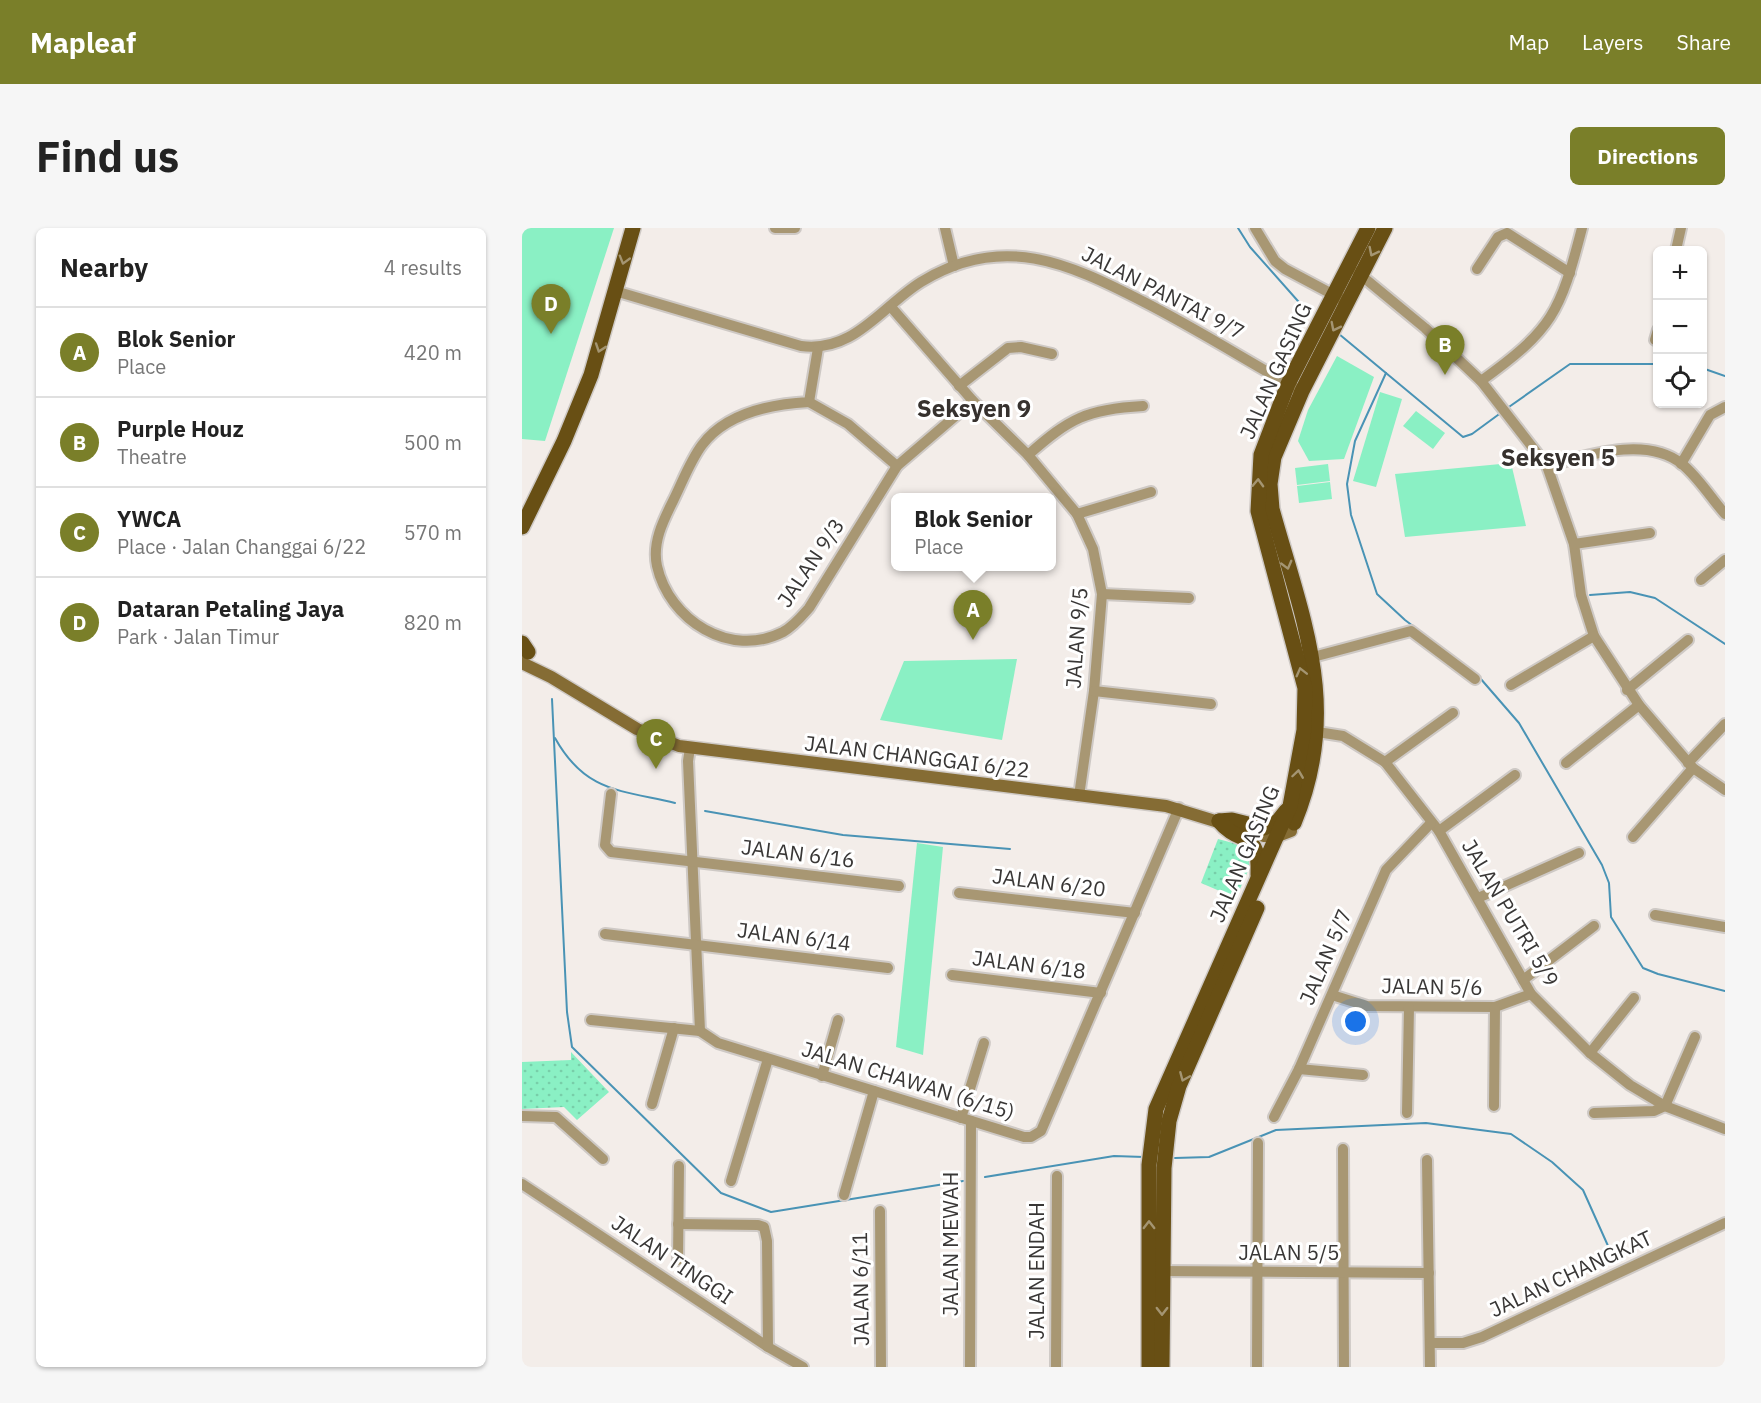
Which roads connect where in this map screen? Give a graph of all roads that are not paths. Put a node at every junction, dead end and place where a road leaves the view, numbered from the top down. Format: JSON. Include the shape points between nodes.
{"nodes":[{"id":1,"x":633,"y":228,"type":"edge"},
{"id":2,"x":775,"y":228,"type":"edge"},
{"id":3,"x":795,"y":228,"type":"edge"},
{"id":4,"x":945,"y":228,"type":"edge"},
{"id":5,"x":1255,"y":228,"type":"edge"},
{"id":6,"x":1368,"y":228,"type":"edge"},
{"id":7,"x":1385,"y":228,"type":"edge"},
{"id":8,"x":1582,"y":228,"type":"edge"},
{"id":9,"x":1681,"y":228,"type":"edge"},
{"id":10,"x":1677,"y":246,"type":"edge"},
{"id":11,"x":954,"y":266,"type":"junction"},
{"id":12,"x":1477,"y":269,"type":"dead end"},
{"id":13,"x":1355,"y":270,"type":"junction"},
{"id":14,"x":1570,"y":273,"type":"junction"},
{"id":15,"x":615,"y":291,"type":"junction"},
{"id":16,"x":1340,"y":299,"type":"junction"},
{"id":17,"x":891,"y":307,"type":"junction"},
{"id":18,"x":818,"y":348,"type":"junction"},
{"id":19,"x":1052,"y":354,"type":"dead end"},
{"id":20,"x":1481,"y":381,"type":"junction"},
{"id":21,"x":959,"y":386,"type":"junction"},
{"id":22,"x":1295,"y":388,"type":"junction"},
{"id":23,"x":973,"y":401,"type":"junction"},
{"id":24,"x":808,"y":402,"type":"junction"},
{"id":25,"x":1143,"y":406,"type":"dead end"},
{"id":26,"x":1725,"y":407,"type":"edge"},
{"id":27,"x":1028,"y":455,"type":"junction"},
{"id":28,"x":1681,"y":464,"type":"junction"},
{"id":29,"x":897,"y":466,"type":"junction"},
{"id":30,"x":1546,"y":466,"type":"junction"},
{"id":31,"x":1151,"y":492,"type":"dead end"},
{"id":32,"x":1077,"y":514,"type":"junction"},
{"id":33,"x":1725,"y":514,"type":"edge"},
{"id":34,"x":524,"y":521,"type":"edge"},
{"id":35,"x":522,"y":533,"type":"edge"},
{"id":36,"x":1650,"y":533,"type":"dead end"},
{"id":37,"x":1574,"y":544,"type":"junction"},
{"id":38,"x":1725,"y":560,"type":"edge"},
{"id":39,"x":1701,"y":580,"type":"dead end"},
{"id":40,"x":1102,"y":594,"type":"junction"},
{"id":41,"x":1189,"y":598,"type":"dead end"},
{"id":42,"x":1594,"y":636,"type":"junction"},
{"id":43,"x":1688,"y":640,"type":"dead end"},
{"id":44,"x":523,"y":652,"type":"edge"},
{"id":45,"x":1313,"y":657,"type":"junction"},
{"id":46,"x":522,"y":668,"type":"edge"},
{"id":47,"x":551,"y":677,"type":"junction"},
{"id":48,"x":1475,"y":679,"type":"dead end"},
{"id":49,"x":1511,"y":685,"type":"dead end"},
{"id":50,"x":1627,"y":690,"type":"junction"},
{"id":51,"x":1094,"y":692,"type":"junction"},
{"id":52,"x":1211,"y":704,"type":"dead end"},
{"id":53,"x":1639,"y":705,"type":"junction"},
{"id":54,"x":1453,"y":712,"type":"dead end"},
{"id":55,"x":1725,"y":724,"type":"edge"},
{"id":56,"x":1311,"y":731,"type":"junction"},
{"id":57,"x":690,"y":748,"type":"junction"},
{"id":58,"x":1385,"y":762,"type":"junction"},
{"id":59,"x":1566,"y":763,"type":"dead end"},
{"id":60,"x":1690,"y":765,"type":"junction"},
{"id":61,"x":1515,"y":775,"type":"dead end"},
{"id":62,"x":1725,"y":790,"type":"edge"},
{"id":63,"x":611,"y":794,"type":"dead end"},
{"id":64,"x":1080,"y":796,"type":"junction"},
{"id":65,"x":1290,"y":806,"type":"junction"},
{"id":66,"x":1179,"y":808,"type":"junction"},
{"id":67,"x":1219,"y":821,"type":"junction"},
{"id":68,"x":1435,"y":827,"type":"junction"},
{"id":69,"x":1284,"y":834,"type":"junction"},
{"id":70,"x":1633,"y":837,"type":"dead end"},
{"id":71,"x":1579,"y":853,"type":"dead end"},
{"id":72,"x":691,"y":862,"type":"junction"},
{"id":73,"x":1258,"y":881,"type":"junction"},
{"id":74,"x":899,"y":886,"type":"dead end"},
{"id":75,"x":959,"y":893,"type":"dead end"},
{"id":76,"x":1478,"y":898,"type":"junction"},
{"id":77,"x":1135,"y":913,"type":"junction"},
{"id":78,"x":1655,"y":915,"type":"dead end"},
{"id":79,"x":1594,"y":926,"type":"dead end"},
{"id":80,"x":1725,"y":927,"type":"edge"},
{"id":81,"x":605,"y":934,"type":"dead end"},
{"id":82,"x":696,"y":945,"type":"junction"},
{"id":83,"x":888,"y":968,"type":"dead end"},
{"id":84,"x":952,"y":975,"type":"dead end"},
{"id":85,"x":1523,"y":980,"type":"junction"},
{"id":86,"x":1101,"y":993,"type":"junction"},
{"id":87,"x":1332,"y":994,"type":"junction"},
{"id":88,"x":1531,"y":994,"type":"junction"},
{"id":89,"x":1634,"y":998,"type":"dead end"},
{"id":90,"x":1409,"y":1007,"type":"junction"},
{"id":91,"x":1496,"y":1007,"type":"junction"},
{"id":92,"x":591,"y":1020,"type":"dead end"},
{"id":93,"x":838,"y":1020,"type":"dead end"},
{"id":94,"x":674,"y":1028,"type":"junction"},
{"id":95,"x":700,"y":1031,"type":"junction"},
{"id":96,"x":1695,"y":1037,"type":"dead end"},
{"id":97,"x":984,"y":1043,"type":"dead end"},
{"id":98,"x":1590,"y":1053,"type":"junction"},
{"id":99,"x":768,"y":1059,"type":"junction"},
{"id":100,"x":1299,"y":1069,"type":"junction"},
{"id":101,"x":1363,"y":1075,"type":"dead end"},
{"id":102,"x":822,"y":1076,"type":"junction"},
{"id":103,"x":874,"y":1091,"type":"junction"},
{"id":104,"x":652,"y":1104,"type":"dead end"},
{"id":105,"x":1494,"y":1106,"type":"dead end"},
{"id":106,"x":1665,"y":1106,"type":"junction"},
{"id":107,"x":1407,"y":1113,"type":"dead end"},
{"id":108,"x":1594,"y":1113,"type":"dead end"},
{"id":109,"x":522,"y":1116,"type":"edge"},
{"id":110,"x":1274,"y":1117,"type":"dead end"},
{"id":111,"x":966,"y":1120,"type":"junction"},
{"id":112,"x":1725,"y":1129,"type":"edge"},
{"id":113,"x":1258,"y":1143,"type":"dead end"},
{"id":114,"x":1343,"y":1149,"type":"dead end"},
{"id":115,"x":603,"y":1159,"type":"dead end"},
{"id":116,"x":1427,"y":1160,"type":"dead end"},
{"id":117,"x":679,"y":1166,"type":"dead end"},
{"id":118,"x":1057,"y":1176,"type":"dead end"},
{"id":119,"x":731,"y":1181,"type":"dead end"},
{"id":120,"x":522,"y":1184,"type":"edge"},
{"id":121,"x":844,"y":1195,"type":"dead end"},
{"id":122,"x":880,"y":1211,"type":"dead end"},
{"id":123,"x":1725,"y":1222,"type":"edge"},
{"id":124,"x":678,"y":1224,"type":"junction"},
{"id":125,"x":678,"y":1260,"type":"dead end"},
{"id":126,"x":1155,"y":1271,"type":"junction"},
{"id":127,"x":1259,"y":1272,"type":"junction"},
{"id":128,"x":1344,"y":1273,"type":"junction"},
{"id":129,"x":1429,"y":1273,"type":"junction"},
{"id":130,"x":1430,"y":1343,"type":"junction"},
{"id":131,"x":768,"y":1347,"type":"junction"},
{"id":132,"x":803,"y":1367,"type":"edge"},
{"id":133,"x":882,"y":1367,"type":"edge"},
{"id":134,"x":970,"y":1367,"type":"edge"},
{"id":135,"x":1056,"y":1367,"type":"edge"},
{"id":136,"x":1149,"y":1367,"type":"edge"},
{"id":137,"x":1162,"y":1367,"type":"edge"},
{"id":138,"x":1257,"y":1367,"type":"edge"},
{"id":139,"x":1344,"y":1367,"type":"edge"},
{"id":140,"x":1430,"y":1367,"type":"edge"}],
"edges":[{"from":1,"to":15,"type":"main road","one_way":true},
{"from":2,"to":3,"type":"street"},
{"from":4,"to":11,"type":"street"},
{"from":5,"to":16,"type":"street","via":[[1285,270]]},
{"from":6,"to":13,"type":"main road","name":"JALAN GASING"},
{"from":7,"to":13,"type":"main road","name":"JALAN GASING","one_way":true},
{"from":8,"to":14,"type":"street"},
{"from":9,"to":10,"type":"street"},
{"from":11,"to":17,"type":"street","name":"JALAN PANTAI 9/7","via":[[921,283]]},
{"from":11,"to":22,"type":"street","name":"JALAN PANTAI 9/7","via":[[993,257],[1028,257],[1064,264],[1165,313]]},
{"from":12,"to":14,"type":"street","via":[[1498,237],[1507,233]]},
{"from":13,"to":16,"type":"main road","name":"JALAN GASING"},
{"from":13,"to":20,"type":"street"},
{"from":14,"to":20,"type":"street","via":[[1557,310],[1546,326],[1511,360]]},
{"from":15,"to":18,"type":"street","name":"JALAN PANTAI 9/7"},
{"from":15,"to":34,"type":"main road","one_way":true,"via":[[603,339],[579,404]]},
{"from":16,"to":22,"type":"main road","name":"JALAN GASING"},
{"from":17,"to":18,"type":"street","name":"JALAN PANTAI 9/7","via":[[846,339]]},
{"from":17,"to":21,"type":"street","name":"JALAN 9/5"},
{"from":18,"to":24,"type":"street"},
{"from":19,"to":21,"type":"street","via":[[1008,348]]},
{"from":20,"to":30,"type":"street"},
{"from":21,"to":23,"type":"street","name":"JALAN 9/5"},
{"from":22,"to":45,"type":"main road","name":"JALAN GASING","one_way":true,"via":[[1270,484],[1272,509]]},
{"from":56,"to":22,"type":"main road","name":"JALAN GASING","one_way":true,"via":[[1305,688],[1258,511],[1261,455]]},
{"from":23,"to":27,"type":"street","name":"JALAN 9/5"},
{"from":23,"to":29,"type":"street","name":"JALAN 9/3"},
{"from":24,"to":29,"type":"street","via":[[848,424]]},
{"from":24,"to":29,"type":"street","name":"JALAN 9/3","via":[[747,413],[717,429],[700,447],[661,525],[657,545],[656,564],[661,582],[686,618],[711,634],[741,640],[770,637],[796,623]]},
{"from":25,"to":27,"type":"street","via":[[1106,408],[1081,416],[1057,429]]},
{"from":26,"to":28,"type":"street","via":[[1711,414]]},
{"from":27,"to":32,"type":"street","name":"JALAN 9/5"},
{"from":28,"to":30,"type":"street","via":[[1639,450],[1610,450]]},
{"from":28,"to":33,"type":"street"},
{"from":30,"to":37,"type":"street"},
{"from":31,"to":32,"type":"street"},
{"from":32,"to":40,"type":"street","name":"JALAN 9/5","via":[[1094,549]]},
{"from":34,"to":35,"type":"main road"},
{"from":36,"to":37,"type":"street"},
{"from":37,"to":42,"type":"street","via":[[1581,595]]},
{"from":38,"to":39,"type":"street"},
{"from":40,"to":41,"type":"street"},
{"from":40,"to":51,"type":"street","name":"JALAN 9/5"},
{"from":42,"to":49,"type":"street"},
{"from":42,"to":50,"type":"street"},
{"from":43,"to":50,"type":"street"},
{"from":44,"to":47,"type":"street","name":"JALAN CHANGGAI 6/22"},
{"from":45,"to":48,"type":"street","via":[[1411,631]]},
{"from":45,"to":56,"type":"main road","name":"JALAN GASING"},
{"from":46,"to":47,"type":"street"},
{"from":47,"to":57,"type":"street","name":"JALAN CHANGGAI 6/22","via":[[637,729]]},
{"from":50,"to":53,"type":"street"},
{"from":51,"to":52,"type":"street"},
{"from":51,"to":64,"type":"street","name":"JALAN 9/5"},
{"from":53,"to":59,"type":"street"},
{"from":53,"to":60,"type":"street"},
{"from":54,"to":58,"type":"street"},
{"from":55,"to":60,"type":"street"},
{"from":56,"to":58,"type":"street","name":"JALAN PUTRI 5/9","via":[[1342,736]]},
{"from":65,"to":56,"type":"main road","name":"JALAN GASING","one_way":true},
{"from":56,"to":69,"type":"main road","name":"JALAN GASING","via":[[1308,790]]},
{"from":57,"to":64,"type":"street","name":"JALAN CHANGGAI 6/22"},
{"from":57,"to":72,"type":"street","via":[[687,761]]},
{"from":58,"to":68,"type":"street","name":"JALAN PUTRI 5/9"},
{"from":60,"to":62,"type":"street"},
{"from":60,"to":70,"type":"street"},
{"from":61,"to":68,"type":"street","name":"JALAN 5/7"},
{"from":63,"to":72,"type":"street","name":"JALAN 6/16","via":[[606,850]]},
{"from":64,"to":66,"type":"street","name":"JALAN CHANGGAI 6/22"},
{"from":65,"to":67,"type":"main road","via":[[1278,821],[1264,828]]},
{"from":65,"to":69,"type":"main road","name":"JALAN GASING"},
{"from":66,"to":67,"type":"street","name":"JALAN CHANGGAI 6/22"},
{"from":66,"to":77,"type":"street","name":"JALAN CHAWAN (6/15)"},
{"from":67,"to":69,"type":"street","name":"JALAN CHANGGAI 6/22","via":[[1252,834]]},
{"from":67,"to":73,"type":"main road","via":[[1255,848]]},
{"from":68,"to":76,"type":"street","name":"JALAN PUTRI 5/9"},
{"from":68,"to":87,"type":"street","name":"JALAN 5/7","via":[[1386,870]]},
{"from":69,"to":73,"type":"main road","name":"JALAN GASING"},
{"from":69,"to":126,"type":"main road","name":"JALAN GASING","one_way":true,"via":[[1179,1086],[1169,1120]]},
{"from":71,"to":76,"type":"street"},
{"from":72,"to":74,"type":"street","name":"JALAN 6/16"},
{"from":72,"to":82,"type":"street"},
{"from":126,"to":73,"type":"main road","name":"JALAN GASING","one_way":true,"via":[[1149,1165],[1156,1109]]},
{"from":75,"to":77,"type":"street","name":"JALAN 6/20"},
{"from":76,"to":85,"type":"street","name":"JALAN PUTRI 5/9"},
{"from":77,"to":86,"type":"street","name":"JALAN CHAWAN (6/15)"},
{"from":78,"to":80,"type":"street"},
{"from":79,"to":85,"type":"street"},
{"from":81,"to":82,"type":"street","name":"JALAN 6/14"},
{"from":82,"to":83,"type":"street","name":"JALAN 6/14"},
{"from":82,"to":95,"type":"street"},
{"from":84,"to":86,"type":"street","name":"JALAN 6/18"},
{"from":85,"to":88,"type":"street","name":"JALAN PUTRI 5/9"},
{"from":86,"to":111,"type":"street","name":"JALAN CHAWAN (6/15)","via":[[1037,1134],[1024,1137]]},
{"from":87,"to":90,"type":"street","name":"JALAN 5/6","via":[[1367,1006]]},
{"from":87,"to":100,"type":"street","name":"JALAN 5/7"},
{"from":88,"to":91,"type":"street","name":"JALAN 5/6"},
{"from":88,"to":98,"type":"street","name":"JALAN PUTRI 5/9"},
{"from":89,"to":98,"type":"street"},
{"from":90,"to":91,"type":"street","name":"JALAN 5/6"},
{"from":90,"to":107,"type":"street"},
{"from":91,"to":105,"type":"street"},
{"from":92,"to":94,"type":"street"},
{"from":93,"to":102,"type":"street"},
{"from":94,"to":95,"type":"street"},
{"from":94,"to":104,"type":"street"},
{"from":95,"to":99,"type":"street","name":"JALAN CHAWAN (6/15)","via":[[718,1043]]},
{"from":96,"to":106,"type":"street"},
{"from":97,"to":111,"type":"street","name":"JALAN MEWAH"},
{"from":98,"to":106,"type":"street","name":"JALAN PUTRI 5/9","via":[[1630,1085]]},
{"from":99,"to":102,"type":"street","name":"JALAN CHAWAN (6/15)"},
{"from":99,"to":119,"type":"street"},
{"from":100,"to":101,"type":"street"},
{"from":100,"to":110,"type":"street","name":"JALAN 5/7"},
{"from":102,"to":103,"type":"street","name":"JALAN CHAWAN (6/15)"},
{"from":103,"to":111,"type":"street","name":"JALAN CHAWAN (6/15)"},
{"from":103,"to":121,"type":"street"},
{"from":106,"to":108,"type":"street","via":[[1654,1111]]},
{"from":106,"to":112,"type":"street","name":"JALAN PUTRI 5/9"},
{"from":109,"to":115,"type":"street","via":[[558,1118]]},
{"from":111,"to":134,"type":"street","name":"JALAN MEWAH"},
{"from":113,"to":127,"type":"street"},
{"from":114,"to":128,"type":"street"},
{"from":116,"to":129,"type":"street"},
{"from":117,"to":124,"type":"street"},
{"from":118,"to":135,"type":"street","name":"JALAN ENDAH"},
{"from":120,"to":131,"type":"street","name":"JALAN TINGGI"},
{"from":122,"to":133,"type":"street","name":"JALAN 6/11"},
{"from":123,"to":130,"type":"street","name":"JALAN CHANGKAT","via":[[1482,1337],[1462,1343]]},
{"from":124,"to":125,"type":"street"},
{"from":124,"to":131,"type":"street","via":[[758,1225],[766,1230]]},
{"from":126,"to":127,"type":"street","name":"JALAN 5/5"},
{"from":126,"to":136,"type":"main road","name":"JALAN GASING"},
{"from":126,"to":137,"type":"main road","name":"JALAN GASING","one_way":true},
{"from":127,"to":128,"type":"street","name":"JALAN 5/5"},
{"from":127,"to":138,"type":"street"},
{"from":128,"to":129,"type":"street","name":"JALAN 5/5"},
{"from":128,"to":139,"type":"street"},
{"from":129,"to":130,"type":"street"},
{"from":130,"to":140,"type":"street"},
{"from":131,"to":132,"type":"street","name":"JALAN TINGGI"}]}
